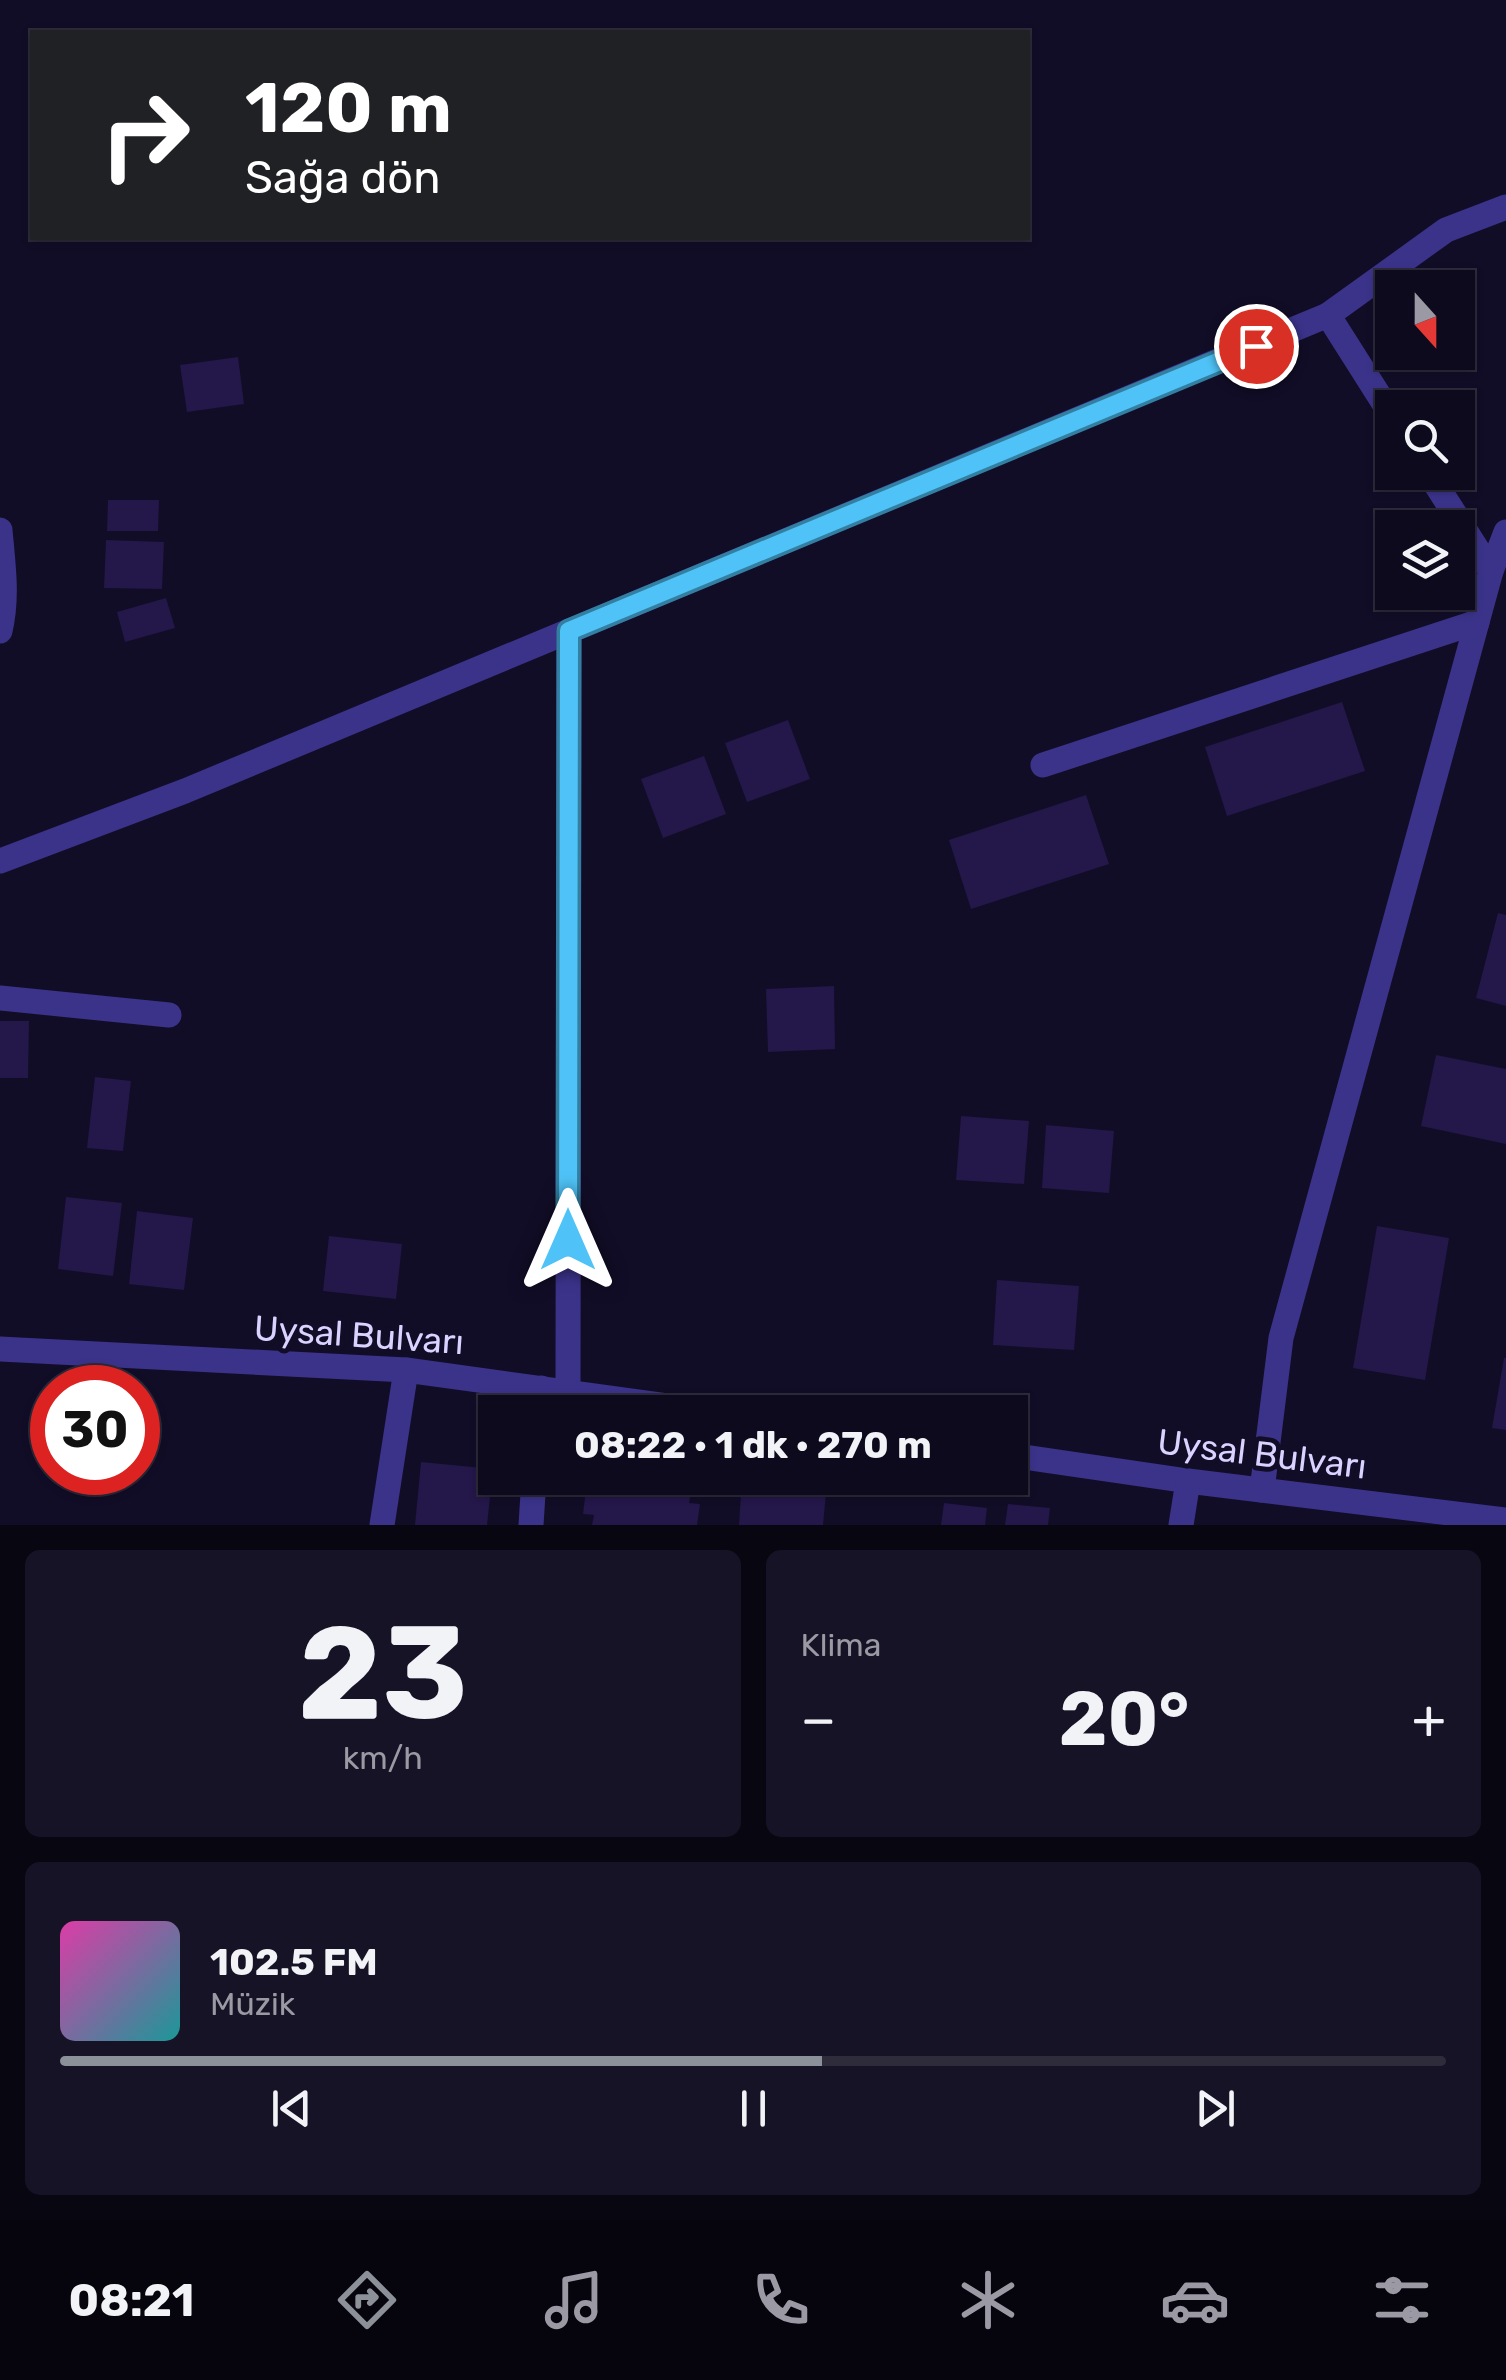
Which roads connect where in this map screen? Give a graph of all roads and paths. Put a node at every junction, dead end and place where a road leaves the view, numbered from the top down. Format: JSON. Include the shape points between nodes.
{"nodes":[{"id":1,"x":1506,"y":207,"type":"edge"},
{"id":2,"x":1328,"y":316,"type":"junction"},
{"id":3,"x":1375,"y":390,"type":"edge"},
{"id":4,"x":1439,"y":490,"type":"edge"},
{"id":5,"x":0,"y":530,"type":"edge"},
{"id":6,"x":1506,"y":532,"type":"edge"},
{"id":7,"x":1491,"y":571,"type":"junction"},
{"id":8,"x":1477,"y":622,"type":"junction"},
{"id":9,"x":0,"y":630,"type":"edge"},
{"id":10,"x":569,"y":631,"type":"junction"},
{"id":11,"x":1043,"y":764,"type":"dead end"},
{"id":12,"x":0,"y":862,"type":"edge"},
{"id":13,"x":0,"y":998,"type":"edge"},
{"id":14,"x":169,"y":1015,"type":"dead end"},
{"id":15,"x":0,"y":1349,"type":"edge"},
{"id":16,"x":406,"y":1370,"type":"junction"},
{"id":17,"x":568,"y":1392,"type":"junction"},
{"id":18,"x":518,"y":1395,"type":"edge"},
{"id":19,"x":558,"y":1395,"type":"edge"},
{"id":20,"x":589,"y":1395,"type":"edge"},
{"id":21,"x":1028,"y":1459,"type":"edge"},
{"id":22,"x":1188,"y":1481,"type":"junction"},
{"id":23,"x":1262,"y":1490,"type":"junction"},
{"id":24,"x":533,"y":1495,"type":"edge"},
{"id":25,"x":1506,"y":1520,"type":"edge"},
{"id":26,"x":382,"y":1525,"type":"edge"},
{"id":27,"x":530,"y":1525,"type":"edge"},
{"id":28,"x":1181,"y":1525,"type":"edge"}],
"edges":[{"from":1,"to":2,"type":"street","via":[[1446,230]]},
{"from":2,"to":3,"type":"street"},
{"from":2,"to":10,"type":"street"},
{"from":4,"to":7,"type":"street"},
{"from":5,"to":9,"type":"street","via":[[6,590]]},
{"from":6,"to":7,"type":"street"},
{"from":7,"to":8,"type":"street"},
{"from":8,"to":11,"type":"street"},
{"from":8,"to":23,"type":"street","via":[[1281,1338]]},
{"from":10,"to":12,"type":"street"},
{"from":10,"to":17,"type":"street"},
{"from":13,"to":14,"type":"street"},
{"from":15,"to":16,"type":"street","name":"Uysal Bulvarı"},
{"from":16,"to":18,"type":"street","name":"Uysal Bulvarı"},
{"from":16,"to":26,"type":"street"},
{"from":17,"to":19,"type":"street","name":"Uysal Bulvarı"},
{"from":17,"to":20,"type":"street","name":"Uysal Bulvarı"},
{"from":21,"to":22,"type":"street","name":"Uysal Bulvarı"},
{"from":22,"to":23,"type":"street","name":"Uysal Bulvarı"},
{"from":22,"to":28,"type":"street"},
{"from":23,"to":25,"type":"street","name":"Uysal Bulvarı"},
{"from":24,"to":27,"type":"street"}]}
